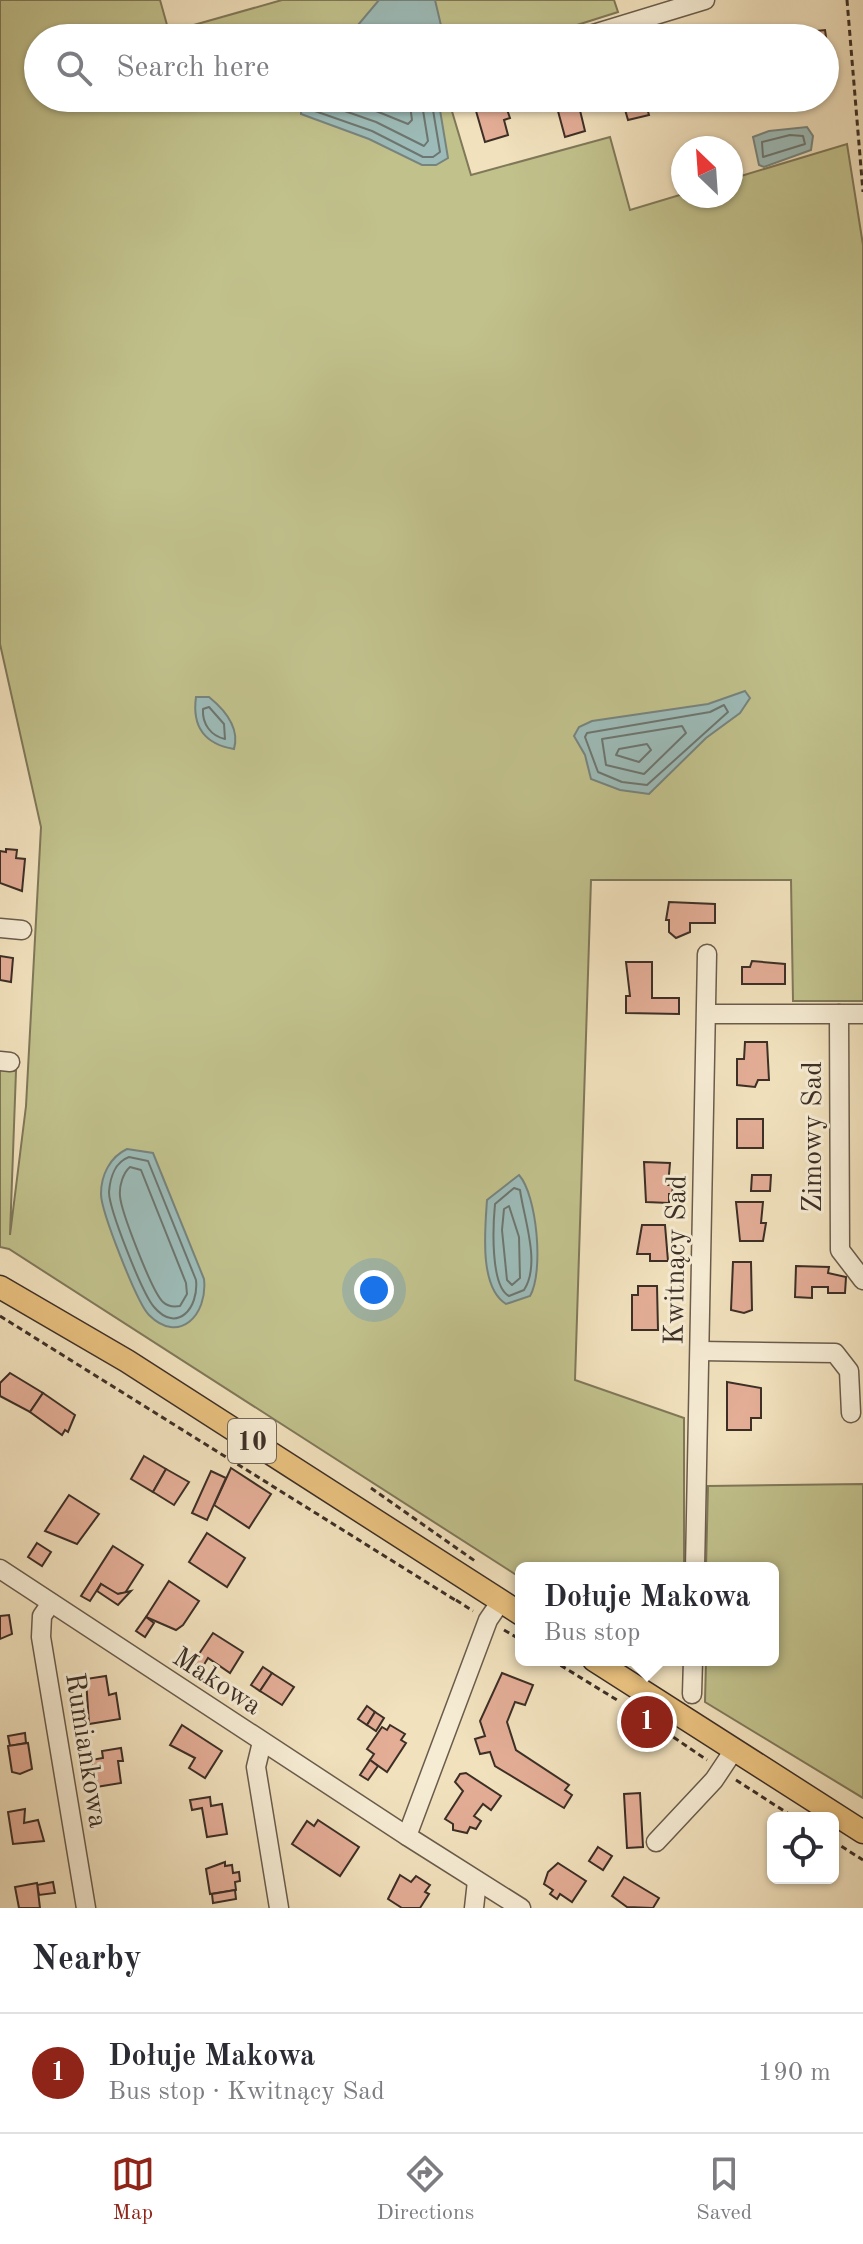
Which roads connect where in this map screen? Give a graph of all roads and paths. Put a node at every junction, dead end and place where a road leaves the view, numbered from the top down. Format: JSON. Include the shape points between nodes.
{"nodes":[{"id":1,"x":705,"y":0,"type":"edge"},
{"id":2,"x":847,"y":0,"type":"edge"},
{"id":3,"x":626,"y":24,"type":"edge"},
{"id":4,"x":863,"y":192,"type":"edge"},
{"id":5,"x":0,"y":928,"type":"edge"},
{"id":6,"x":22,"y":930,"type":"dead end"},
{"id":7,"x":707,"y":954,"type":"dead end"},
{"id":8,"x":708,"y":1014,"type":"junction"},
{"id":9,"x":839,"y":1014,"type":"junction"},
{"id":10,"x":863,"y":1014,"type":"edge"},
{"id":11,"x":863,"y":1280,"type":"edge"},
{"id":12,"x":0,"y":1287,"type":"edge"},
{"id":13,"x":0,"y":1316,"type":"edge"},
{"id":14,"x":700,"y":1351,"type":"junction"},
{"id":15,"x":851,"y":1413,"type":"dead end"},
{"id":16,"x":695,"y":1562,"type":"edge"},
{"id":17,"x":0,"y":1569,"type":"edge"},
{"id":18,"x":455,"y":1600,"type":"dead end"},
{"id":19,"x":501,"y":1601,"type":"junction"},
{"id":20,"x":51,"y":1603,"type":"junction"},
{"id":21,"x":515,"y":1610,"type":"edge"},
{"id":22,"x":562,"y":1666,"type":"edge"},
{"id":23,"x":603,"y":1666,"type":"edge"},
{"id":24,"x":693,"y":1666,"type":"edge"},
{"id":25,"x":692,"y":1694,"type":"dead end"},
{"id":26,"x":624,"y":1704,"type":"dead end"},
{"id":27,"x":655,"y":1724,"type":"dead end"},
{"id":28,"x":262,"y":1742,"type":"junction"},
{"id":29,"x":734,"y":1750,"type":"junction"},
{"id":30,"x":721,"y":1770,"type":"junction"},
{"id":31,"x":786,"y":1812,"type":"edge"},
{"id":32,"x":863,"y":1832,"type":"edge"},
{"id":33,"x":407,"y":1836,"type":"junction"},
{"id":34,"x":656,"y":1842,"type":"dead end"},
{"id":35,"x":839,"y":1845,"type":"edge"},
{"id":36,"x":863,"y":1860,"type":"edge"},
{"id":37,"x":477,"y":1881,"type":"junction"},
{"id":38,"x":86,"y":1908,"type":"edge"},
{"id":39,"x":279,"y":1908,"type":"edge"},
{"id":40,"x":474,"y":1908,"type":"edge"},
{"id":41,"x":521,"y":1908,"type":"edge"}],
"edges":[{"from":1,"to":3,"type":"street"},
{"from":2,"to":4,"type":"path"},
{"from":5,"to":6,"type":"street"},
{"from":7,"to":8,"type":"street","name":"Kwitnący Sad"},
{"from":8,"to":9,"type":"street"},
{"from":8,"to":14,"type":"street","name":"Kwitnący Sad"},
{"from":9,"to":10,"type":"street"},
{"from":9,"to":11,"type":"street","name":"Zimowy Sad","via":[[840,1250]]},
{"from":12,"to":19,"type":"main road","number":"10","via":[[115,1353]]},
{"from":13,"to":18,"type":"path"},
{"from":14,"to":15,"type":"street","via":[[835,1353],[849,1371]]},
{"from":14,"to":16,"type":"street","name":"Kwitnący Sad"},
{"from":17,"to":20,"type":"street","name":"Makowa"},
{"from":19,"to":21,"type":"main road","number":"10"},
{"from":19,"to":33,"type":"street","via":[[488,1620]]},
{"from":20,"to":28,"type":"street","name":"Makowa"},
{"from":20,"to":38,"type":"street","name":"Rumiankowa","via":[[42,1616],[41,1637]]},
{"from":22,"to":26,"type":"path"},
{"from":23,"to":29,"type":"main road"},
{"from":24,"to":25,"type":"street"},
{"from":27,"to":30,"type":"path"},
{"from":28,"to":33,"type":"street","name":"Makowa"},
{"from":28,"to":39,"type":"street","via":[[256,1767]]},
{"from":29,"to":30,"type":"street"},
{"from":29,"to":32,"type":"main road"},
{"from":30,"to":31,"type":"path"},
{"from":30,"to":34,"type":"street"},
{"from":33,"to":37,"type":"street","name":"Makowa"},
{"from":35,"to":36,"type":"path"},
{"from":37,"to":40,"type":"street"},
{"from":37,"to":41,"type":"street","name":"Makowa"}]}
